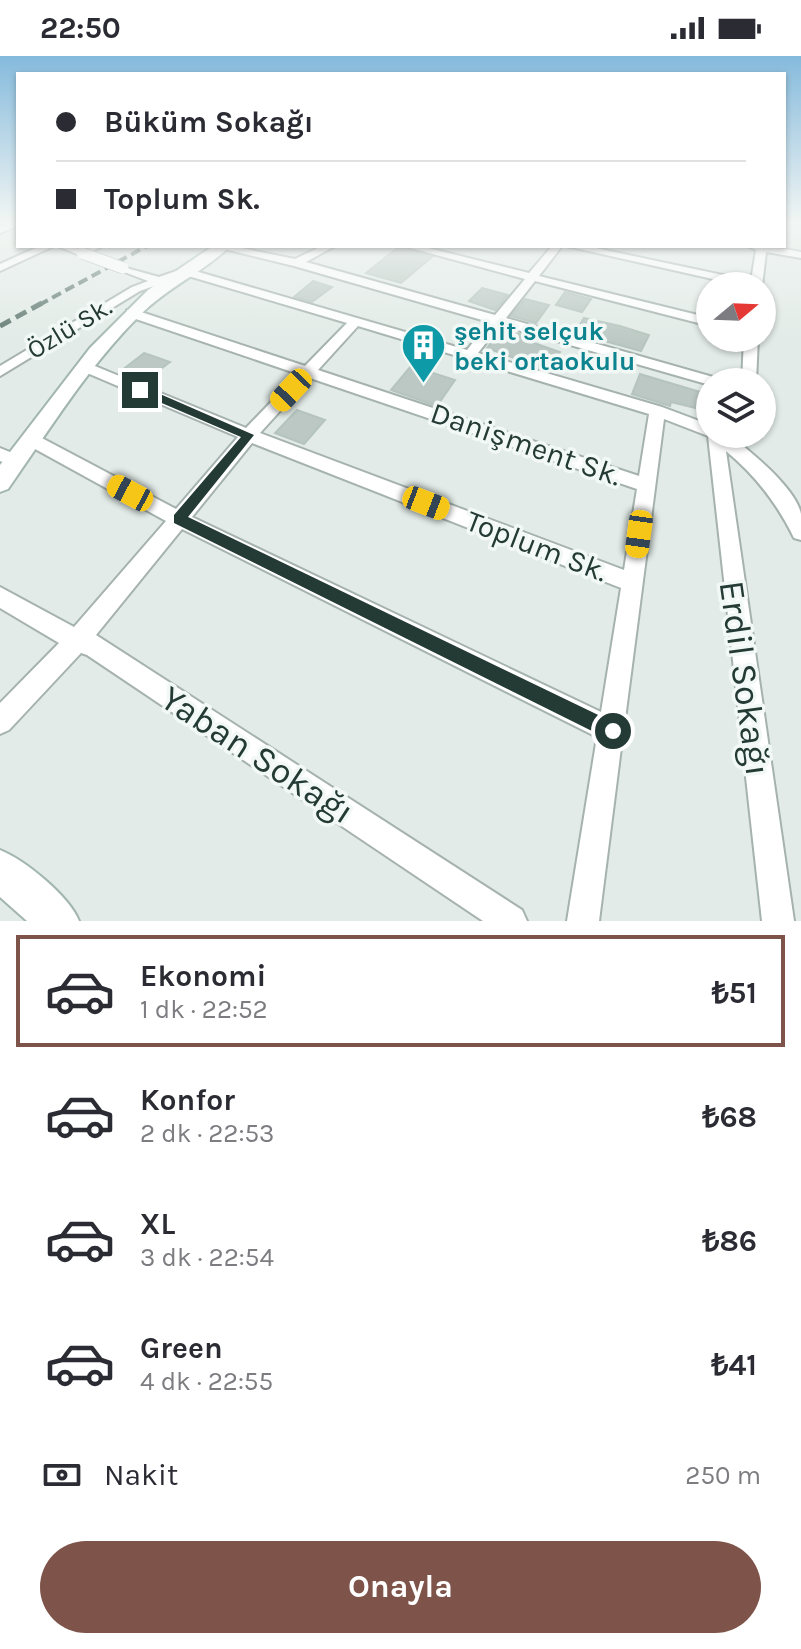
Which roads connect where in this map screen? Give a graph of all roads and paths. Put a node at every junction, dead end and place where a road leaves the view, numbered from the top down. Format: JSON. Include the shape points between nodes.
{"nodes":[{"id":1,"x":108,"y":262,"type":"edge"},
{"id":2,"x":198,"y":262,"type":"edge"},
{"id":3,"x":473,"y":262,"type":"edge"},
{"id":4,"x":544,"y":262,"type":"edge"},
{"id":5,"x":647,"y":262,"type":"edge"},
{"id":6,"x":296,"y":263,"type":"edge"},
{"id":7,"x":185,"y":271,"type":"junction"},
{"id":8,"x":696,"y":273,"type":"edge"},
{"id":9,"x":532,"y":277,"type":"junction"},
{"id":10,"x":158,"y":280,"type":"junction"},
{"id":11,"x":131,"y":313,"type":"junction"},
{"id":12,"x":696,"y":318,"type":"edge"},
{"id":13,"x":498,"y":320,"type":"junction"},
{"id":14,"x":356,"y":321,"type":"junction"},
{"id":15,"x":469,"y":356,"type":"junction"},
{"id":16,"x":85,"y":367,"type":"junction"},
{"id":17,"x":309,"y":370,"type":"junction"},
{"id":18,"x":0,"y":372,"type":"edge"},
{"id":19,"x":696,"y":377,"type":"edge"},
{"id":20,"x":657,"y":411,"type":"junction"},
{"id":21,"x":696,"y":426,"type":"edge"},
{"id":22,"x":249,"y":435,"type":"junction"},
{"id":23,"x":32,"y":440,"type":"junction"},
{"id":24,"x":719,"y":448,"type":"edge"},
{"id":25,"x":733,"y":448,"type":"edge"},
{"id":26,"x":8,"y":458,"type":"edge"},
{"id":27,"x":0,"y":483,"type":"edge"},
{"id":28,"x":646,"y":485,"type":"junction"},
{"id":29,"x":179,"y":519,"type":"junction"},
{"id":30,"x":801,"y":532,"type":"edge"},
{"id":31,"x":632,"y":583,"type":"junction"},
{"id":32,"x":0,"y":597,"type":"edge"},
{"id":33,"x":77,"y":641,"type":"junction"},
{"id":34,"x":0,"y":721,"type":"edge"},
{"id":35,"x":613,"y":731,"type":"junction"},
{"id":36,"x":0,"y":870,"type":"edge"},
{"id":37,"x":58,"y":921,"type":"edge"},
{"id":38,"x":511,"y":921,"type":"edge"},
{"id":39,"x":583,"y":921,"type":"edge"},
{"id":40,"x":778,"y":921,"type":"edge"}],
"edges":[{"from":1,"to":10,"type":"street","bridge":true},
{"from":2,"to":7,"type":"street"},
{"from":3,"to":9,"type":"street"},
{"from":4,"to":9,"type":"street"},
{"from":5,"to":8,"type":"street"},
{"from":6,"to":13,"type":"street"},
{"from":7,"to":10,"type":"street","name":"Özlü Sk."},
{"from":7,"to":11,"type":"street"},
{"from":7,"to":14,"type":"street"},
{"from":9,"to":12,"type":"street"},
{"from":9,"to":13,"type":"street"},
{"from":10,"to":18,"type":"street","name":"Özlü Sk."},
{"from":11,"to":16,"type":"street"},
{"from":11,"to":17,"type":"street","name":"Danişment Sk."},
{"from":13,"to":15,"type":"street"},
{"from":13,"to":19,"type":"street"},
{"from":14,"to":15,"type":"street"},
{"from":14,"to":17,"type":"street"},
{"from":15,"to":20,"type":"street"},
{"from":16,"to":22,"type":"street","name":"Toplum Sk."},
{"from":16,"to":23,"type":"street"},
{"from":17,"to":22,"type":"street"},
{"from":17,"to":28,"type":"street","name":"Danişment Sk."},
{"from":20,"to":21,"type":"street"},
{"from":20,"to":28,"type":"street"},
{"from":22,"to":29,"type":"street"},
{"from":22,"to":31,"type":"street","name":"Toplum Sk."},
{"from":23,"to":26,"type":"street"},
{"from":23,"to":29,"type":"street"},
{"from":24,"to":40,"type":"street","name":"Erdil Sokağı"},
{"from":25,"to":30,"type":"street","via":[[785,500]]},
{"from":26,"to":27,"type":"street"},
{"from":28,"to":31,"type":"street"},
{"from":29,"to":33,"type":"street"},
{"from":29,"to":35,"type":"street"},
{"from":31,"to":35,"type":"street"},
{"from":32,"to":33,"type":"street","name":"Yaban Sokağı"},
{"from":33,"to":34,"type":"street"},
{"from":33,"to":38,"type":"street","name":"Yaban Sokağı","via":[[92,645]]},
{"from":35,"to":39,"type":"street"},
{"from":36,"to":37,"type":"street"}]}
